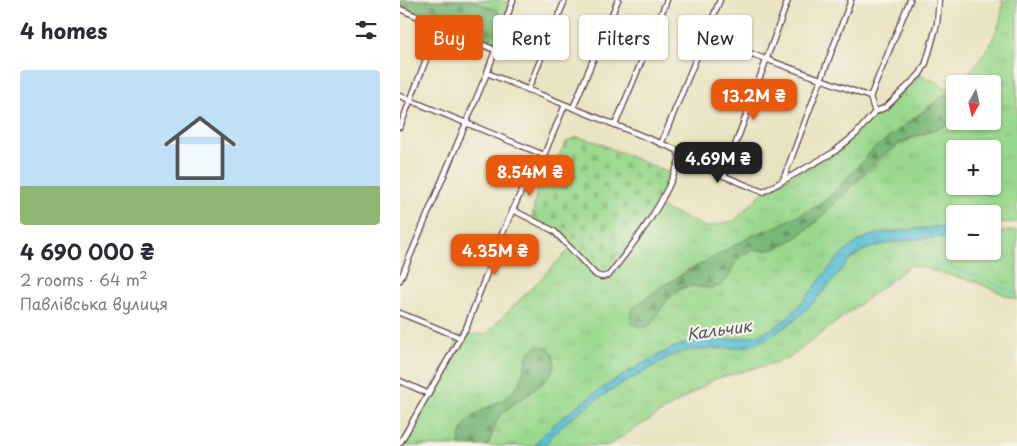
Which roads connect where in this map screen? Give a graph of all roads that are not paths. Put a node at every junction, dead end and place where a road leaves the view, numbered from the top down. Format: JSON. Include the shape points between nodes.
{"nodes":[{"id":1,"x":513,"y":0,"type":"edge"},
{"id":2,"x":565,"y":0,"type":"edge"},
{"id":3,"x":618,"y":0,"type":"edge"},
{"id":4,"x":667,"y":0,"type":"edge"},
{"id":5,"x":720,"y":0,"type":"edge"},
{"id":6,"x":788,"y":0,"type":"edge"},
{"id":7,"x":851,"y":0,"type":"edge"},
{"id":8,"x":910,"y":0,"type":"edge"},
{"id":9,"x":939,"y":0,"type":"edge"},
{"id":10,"x":400,"y":9,"type":"edge"},
{"id":11,"x":508,"y":15,"type":"edge"},
{"id":12,"x":714,"y":15,"type":"edge"},
{"id":13,"x":415,"y":16,"type":"edge"},
{"id":14,"x":752,"y":54,"type":"edge"},
{"id":15,"x":493,"y":55,"type":"edge"},
{"id":16,"x":766,"y":59,"type":"junction"},
{"id":17,"x":426,"y":60,"type":"edge"},
{"id":18,"x":696,"y":60,"type":"edge"},
{"id":19,"x":486,"y":73,"type":"junction"},
{"id":20,"x":821,"y":79,"type":"junction"},
{"id":21,"x":528,"y":90,"type":"junction"},
{"id":22,"x":400,"y":96,"type":"edge"},
{"id":23,"x":870,"y":97,"type":"junction"},
{"id":24,"x":411,"y":100,"type":"junction"},
{"id":25,"x":565,"y":105,"type":"junction"},
{"id":26,"x":573,"y":108,"type":"junction"},
{"id":27,"x":875,"y":112,"type":"junction"},
{"id":28,"x":466,"y":123,"type":"junction"},
{"id":29,"x":615,"y":125,"type":"junction"},
{"id":30,"x":400,"y":127,"type":"edge"},
{"id":31,"x":661,"y":144,"type":"junction"},
{"id":32,"x":544,"y":155,"type":"junction"},
{"id":33,"x":680,"y":158,"type":"junction"},
{"id":34,"x":724,"y":176,"type":"junction"},
{"id":35,"x":783,"y":180,"type":"junction"},
{"id":36,"x":513,"y":210,"type":"junction"},
{"id":37,"x":400,"y":280,"type":"edge"},
{"id":38,"x":400,"y":313,"type":"edge"},
{"id":39,"x":460,"y":337,"type":"junction"},
{"id":40,"x":400,"y":381,"type":"edge"},
{"id":41,"x":429,"y":394,"type":"junction"},
{"id":42,"x":400,"y":443,"type":"edge"}],
"edges":[{"from":1,"to":11,"type":"street"},
{"from":2,"to":21,"type":"street"},
{"from":3,"to":26,"type":"street"},
{"from":4,"to":29,"type":"street"},
{"from":5,"to":12,"type":"street"},
{"from":6,"to":16,"type":"street"},
{"from":7,"to":20,"type":"street"},
{"from":8,"to":23,"type":"street"},
{"from":9,"to":27,"type":"street","via":[[937,24],[923,69],[892,102]]},
{"from":10,"to":13,"type":"street"},
{"from":14,"to":16,"type":"street"},
{"from":15,"to":19,"type":"street"},
{"from":16,"to":20,"type":"street"},
{"from":16,"to":34,"type":"street"},
{"from":17,"to":24,"type":"street"},
{"from":18,"to":31,"type":"street"},
{"from":19,"to":21,"type":"street"},
{"from":19,"to":28,"type":"street"},
{"from":20,"to":23,"type":"street"},
{"from":20,"to":35,"type":"street"},
{"from":21,"to":25,"type":"street"},
{"from":22,"to":24,"type":"street"},
{"from":23,"to":27,"type":"street"},
{"from":24,"to":28,"type":"street"},
{"from":24,"to":30,"type":"street"},
{"from":25,"to":26,"type":"street"},
{"from":25,"to":32,"type":"street"},
{"from":26,"to":29,"type":"street"},
{"from":27,"to":35,"type":"street","via":[[834,152]]},
{"from":28,"to":32,"type":"street"},
{"from":28,"to":37,"type":"street"},
{"from":29,"to":31,"type":"street"},
{"from":31,"to":33,"type":"street","via":[[677,150]]},
{"from":32,"to":36,"type":"street","via":[[539,166],[528,176]]},
{"from":33,"to":34,"type":"street"},
{"from":33,"to":36,"type":"street","via":[[643,233],[609,275],[596,275],[554,231]]},
{"from":34,"to":35,"type":"street","via":[[763,192]]},
{"from":36,"to":39,"type":"street"},
{"from":38,"to":39,"type":"street"},
{"from":39,"to":41,"type":"street"},
{"from":40,"to":41,"type":"street"},
{"from":41,"to":42,"type":"street"}]}
